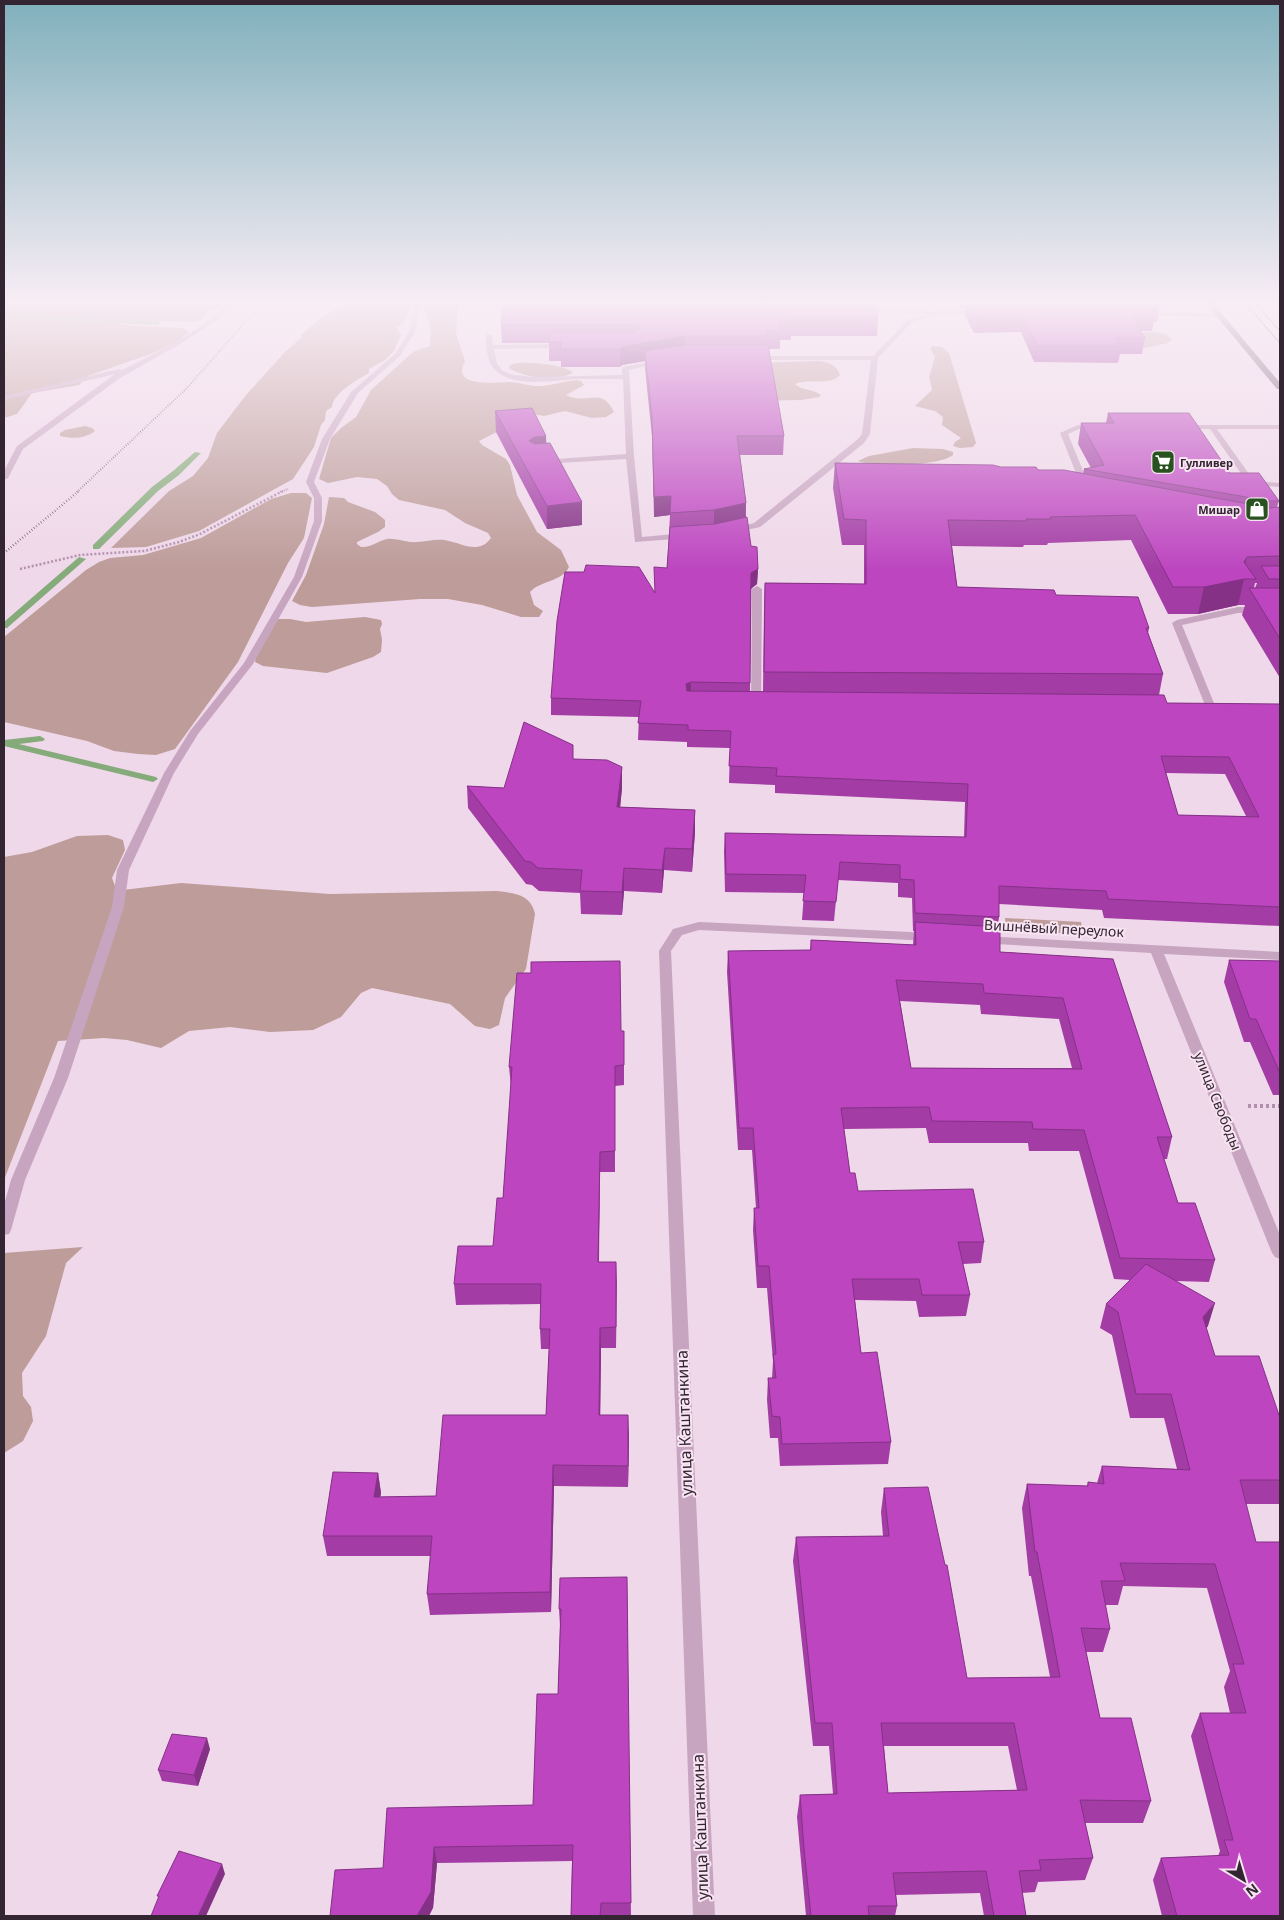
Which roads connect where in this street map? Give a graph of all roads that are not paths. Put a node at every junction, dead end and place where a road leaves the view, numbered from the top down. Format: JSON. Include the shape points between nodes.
{"nodes":[{"id":1,"x":40,"y":391,"type":"edge"},
{"id":2,"x":97,"y":391,"type":"edge"},
{"id":3,"x":357,"y":391,"type":"edge"},
{"id":4,"x":627,"y":391,"type":"edge"},
{"id":5,"x":871,"y":391,"type":"edge"},
{"id":6,"x":4,"y":398,"type":"edge"},
{"id":7,"x":1107,"y":427,"type":"edge"},
{"id":8,"x":1174,"y":427,"type":"edge"},
{"id":9,"x":1212,"y":427,"type":"junction"},
{"id":10,"x":1280,"y":427,"type":"edge"},
{"id":11,"x":630,"y":456,"type":"junction"},
{"id":12,"x":536,"y":462,"type":"edge"},
{"id":13,"x":4,"y":478,"type":"edge"},
{"id":14,"x":1084,"y":483,"type":"edge"},
{"id":15,"x":1280,"y":485,"type":"edge"},
{"id":16,"x":724,"y":533,"type":"edge"},
{"id":17,"x":695,"y":535,"type":"edge"},
{"id":18,"x":757,"y":588,"type":"edge"},
{"id":19,"x":1280,"y":610,"type":"edge"},
{"id":20,"x":756,"y":705,"type":"edge"},
{"id":21,"x":1211,"y":708,"type":"edge"},
{"id":22,"x":948,"y":938,"type":"edge"},
{"id":23,"x":968,"y":939,"type":"edge"},
{"id":24,"x":1156,"y":949,"type":"junction"},
{"id":25,"x":1280,"y":956,"type":"edge"},
{"id":26,"x":4,"y":1230,"type":"edge"},
{"id":27,"x":1280,"y":1252,"type":"edge"},
{"id":28,"x":704,"y":1916,"type":"edge"}],
"edges":[{"from":1,"to":6,"type":"street"},
{"from":2,"to":13,"type":"street","via":[[20,448]]},
{"from":3,"to":26,"type":"street","via":[[326,439],[310,482],[318,498],[318,521],[298,577],[248,664],[194,733],[169,772],[123,870],[118,907],[61,1078],[18,1180]]},
{"from":4,"to":11,"type":"street"},
{"from":5,"to":16,"type":"street","via":[[866,434],[861,441],[757,526]]},
{"from":7,"to":14,"type":"street","via":[[1078,427],[1064,433]]},
{"from":8,"to":9,"type":"street"},
{"from":9,"to":10,"type":"street"},
{"from":9,"to":15,"type":"street","via":[[1252,482]]},
{"from":11,"to":12,"type":"street"},
{"from":11,"to":17,"type":"street","via":[[638,540]]},
{"from":18,"to":20,"type":"street"},
{"from":19,"to":21,"type":"street","via":[[1257,606],[1177,623]]},
{"from":22,"to":28,"type":"street","name":"улица Каштанкина","via":[[699,926],[676,932],[665,951]]},
{"from":23,"to":24,"type":"street","name":"Вишнёвый переулок"},
{"from":24,"to":25,"type":"street","name":"Вишнёвый переулок"},
{"from":24,"to":27,"type":"street","name":"улица Свободы"}]}
